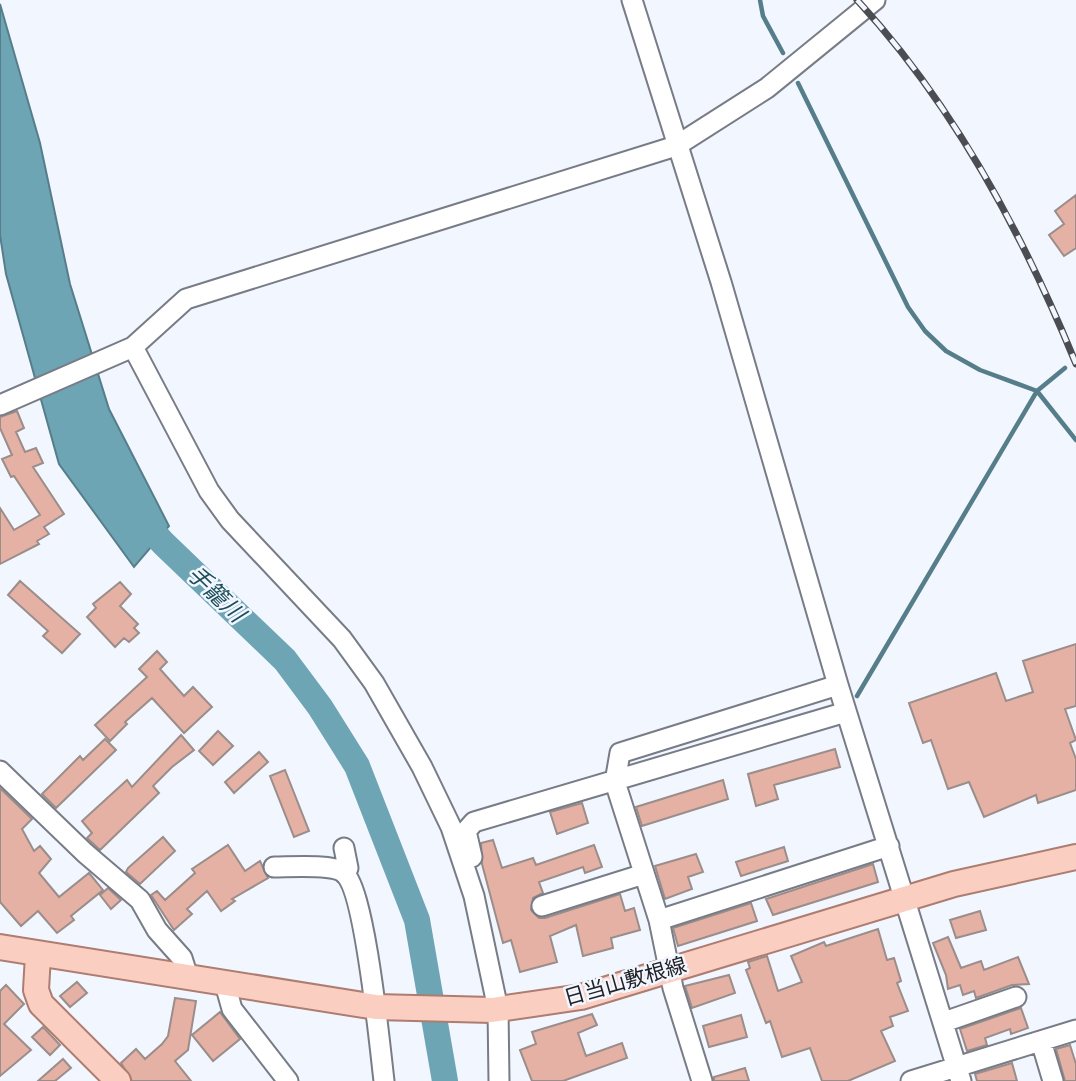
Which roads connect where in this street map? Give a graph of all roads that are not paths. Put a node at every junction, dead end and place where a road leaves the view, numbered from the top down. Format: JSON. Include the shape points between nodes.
{"nodes":[{"id":1,"x":632,"y":0,"type":"edge"},
{"id":2,"x":875,"y":0,"type":"edge"},
{"id":3,"x":676,"y":146,"type":"junction"},
{"id":4,"x":130,"y":349,"type":"junction"},
{"id":5,"x":7,"y":402,"type":"edge"},
{"id":6,"x":838,"y":685,"type":"junction"},
{"id":7,"x":846,"y":712,"type":"junction"},
{"id":8,"x":0,"y":771,"type":"edge"},
{"id":9,"x":615,"y":782,"type":"junction"},
{"id":10,"x":889,"y":846,"type":"junction"},
{"id":11,"x":344,"y":848,"type":"dead end"},
{"id":12,"x":1076,"y":856,"type":"edge"},
{"id":13,"x":274,"y":867,"type":"dead end"},
{"id":14,"x":644,"y":873,"type":"junction"},
{"id":15,"x":345,"y":874,"type":"junction"},
{"id":16,"x":474,"y":896,"type":"junction"},
{"id":17,"x":904,"y":901,"type":"junction"},
{"id":18,"x":542,"y":906,"type":"dead end"},
{"id":19,"x":659,"y":920,"type":"junction"},
{"id":20,"x":0,"y":947,"type":"edge"},
{"id":21,"x":38,"y":954,"type":"junction"},
{"id":22,"x":670,"y":969,"type":"junction"},
{"id":23,"x":188,"y":977,"type":"junction"},
{"id":24,"x":225,"y":984,"type":"junction"},
{"id":25,"x":1016,"y":997,"type":"dead end"},
{"id":26,"x":379,"y":1007,"type":"junction"},
{"id":27,"x":495,"y":1010,"type":"junction"},
{"id":28,"x":944,"y":1022,"type":"junction"},
{"id":29,"x":1076,"y":1030,"type":"edge"},
{"id":30,"x":1041,"y":1041,"type":"junction"},
{"id":31,"x":959,"y":1074,"type":"edge"},
{"id":32,"x":118,"y":1081,"type":"edge"},
{"id":33,"x":288,"y":1081,"type":"edge"},
{"id":34,"x":384,"y":1081,"type":"edge"},
{"id":35,"x":499,"y":1081,"type":"edge"},
{"id":36,"x":702,"y":1081,"type":"edge"},
{"id":37,"x":911,"y":1081,"type":"edge"},
{"id":38,"x":1053,"y":1081,"type":"edge"}],
"edges":[{"from":1,"to":3,"type":"street"},
{"from":2,"to":3,"type":"street","via":[[767,89]]},
{"from":3,"to":4,"type":"street","via":[[196,295],[177,305]]},
{"from":3,"to":6,"type":"street","via":[[721,282]]},
{"from":4,"to":5,"type":"street"},
{"from":4,"to":16,"type":"street","via":[[216,501],[342,639],[401,727],[451,827]]},
{"from":6,"to":7,"type":"street"},
{"from":6,"to":9,"type":"street","via":[[620,754]]},
{"from":7,"to":9,"type":"street"},
{"from":7,"to":10,"type":"street"},
{"from":8,"to":23,"type":"street","via":[[140,900],[157,930],[182,958]]},
{"from":9,"to":14,"type":"street"},
{"from":9,"to":16,"type":"street","via":[[474,822],[466,831],[481,888]]},
{"from":10,"to":17,"type":"street"},
{"from":10,"to":19,"type":"street"},
{"from":11,"to":15,"type":"street","via":[[348,857]]},
{"from":12,"to":17,"type":"main road","name":"日当山敷根線","via":[[954,884]]},
{"from":13,"to":15,"type":"street","via":[[336,869]]},
{"from":14,"to":18,"type":"street"},
{"from":14,"to":19,"type":"street"},
{"from":15,"to":26,"type":"street"},
{"from":16,"to":27,"type":"street"},
{"from":17,"to":22,"type":"main road","name":"日当山敷根線"},
{"from":17,"to":28,"type":"street"},
{"from":19,"to":22,"type":"street"},
{"from":20,"to":21,"type":"main road","name":"日当山敷根線"},
{"from":21,"to":23,"type":"main road","name":"日当山敷根線"},
{"from":21,"to":32,"type":"main road","via":[[36,990],[41,1004]]},
{"from":22,"to":27,"type":"main road","name":"日当山敷根線","via":[[581,997]]},
{"from":22,"to":36,"type":"street"},
{"from":23,"to":24,"type":"main road","name":"日当山敷根線"},
{"from":24,"to":26,"type":"main road","name":"日当山敷根線"},
{"from":24,"to":33,"type":"street","via":[[232,1009]]},
{"from":25,"to":28,"type":"street"},
{"from":26,"to":27,"type":"main road","name":"日当山敷根線"},
{"from":26,"to":34,"type":"street"},
{"from":27,"to":35,"type":"street"},
{"from":28,"to":31,"type":"street"},
{"from":29,"to":30,"type":"street"},
{"from":30,"to":31,"type":"street"},
{"from":30,"to":38,"type":"street"},
{"from":31,"to":37,"type":"street"}]}
